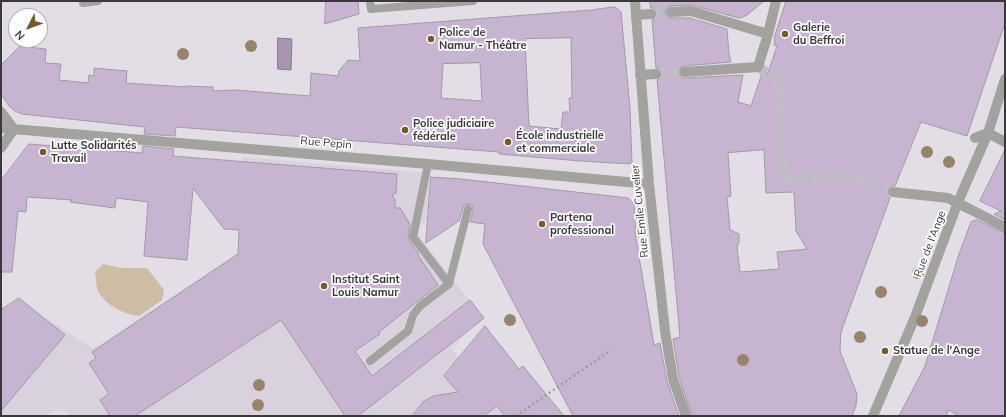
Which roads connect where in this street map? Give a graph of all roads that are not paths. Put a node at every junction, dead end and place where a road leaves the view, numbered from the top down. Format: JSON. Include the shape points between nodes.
{"nodes":[{"id":1,"x":98,"y":1,"type":"edge"},
{"id":2,"x":370,"y":1,"type":"edge"},
{"id":3,"x":473,"y":1,"type":"edge"},
{"id":4,"x":635,"y":1,"type":"edge"},
{"id":5,"x":776,"y":1,"type":"edge"},
{"id":6,"x":83,"y":2,"type":"dead end"},
{"id":7,"x":671,"y":12,"type":"tunnel mouth"},
{"id":8,"x":652,"y":14,"type":"tunnel mouth"},
{"id":9,"x":636,"y":15,"type":"junction"},
{"id":10,"x":768,"y":34,"type":"junction"},
{"id":11,"x":684,"y":72,"type":"tunnel mouth"},
{"id":12,"x":656,"y":74,"type":"tunnel mouth"},
{"id":13,"x":640,"y":75,"type":"junction"},
{"id":14,"x":1005,"y":79,"type":"edge"},
{"id":15,"x":1,"y":112,"type":"edge"},
{"id":16,"x":1,"y":128,"type":"edge"},
{"id":17,"x":14,"y":129,"type":"junction"},
{"id":18,"x":988,"y":133,"type":"junction"},
{"id":19,"x":975,"y":138,"type":"dead end"},
{"id":20,"x":1005,"y":142,"type":"edge"},
{"id":21,"x":1,"y":148,"type":"edge"},
{"id":22,"x":428,"y":164,"type":"junction"},
{"id":23,"x":649,"y":184,"type":"junction"},
{"id":24,"x":893,"y":192,"type":"tunnel mouth"},
{"id":25,"x":958,"y":202,"type":"junction"},
{"id":26,"x":468,"y":209,"type":"dead end"},
{"id":27,"x":1005,"y":227,"type":"edge"},
{"id":28,"x":449,"y":284,"type":"junction"},
{"id":29,"x":370,"y":361,"type":"dead end"},
{"id":30,"x":873,"y":411,"type":"edge"},
{"id":31,"x":686,"y":416,"type":"edge"}],
"edges":[{"from":1,"to":6,"type":"lane"},
{"from":2,"to":3,"type":"lane","via":[[371,9]]},
{"from":4,"to":9,"type":"street","name":"Rue Emile Cuvelier"},
{"from":5,"to":10,"type":"street"},
{"from":7,"to":10,"type":"street","via":[[691,11]]},
{"from":8,"to":9,"type":"street"},
{"from":9,"to":13,"type":"street","name":"Rue Emile Cuvelier"},
{"from":10,"to":11,"type":"street","via":[[758,66]]},
{"from":12,"to":13,"type":"street"},
{"from":13,"to":23,"type":"street","name":"Rue Emile Cuvelier"},
{"from":14,"to":18,"type":"street","name":"Rue de l'Ange"},
{"from":15,"to":17,"type":"street"},
{"from":16,"to":17,"type":"street","name":"Rue Pepin"},
{"from":17,"to":21,"type":"street"},
{"from":17,"to":22,"type":"street","name":"Rue Pepin"},
{"from":18,"to":19,"type":"street"},
{"from":18,"to":20,"type":"street"},
{"from":18,"to":25,"type":"street","name":"Rue de l'Ange"},
{"from":22,"to":23,"type":"street","name":"Rue Pepin"},
{"from":22,"to":28,"type":"lane","via":[[413,237]]},
{"from":23,"to":31,"type":"street","name":"Rue Emile Cuvelier","via":[[665,331],[673,379]]},
{"from":24,"to":25,"type":"street","via":[[948,198]]},
{"from":25,"to":27,"type":"street"},
{"from":25,"to":30,"type":"street","name":"Rue de l'Ange","via":[[915,317]]},
{"from":26,"to":28,"type":"lane"},
{"from":28,"to":29,"type":"lane","via":[[420,306],[408,331]]}]}
